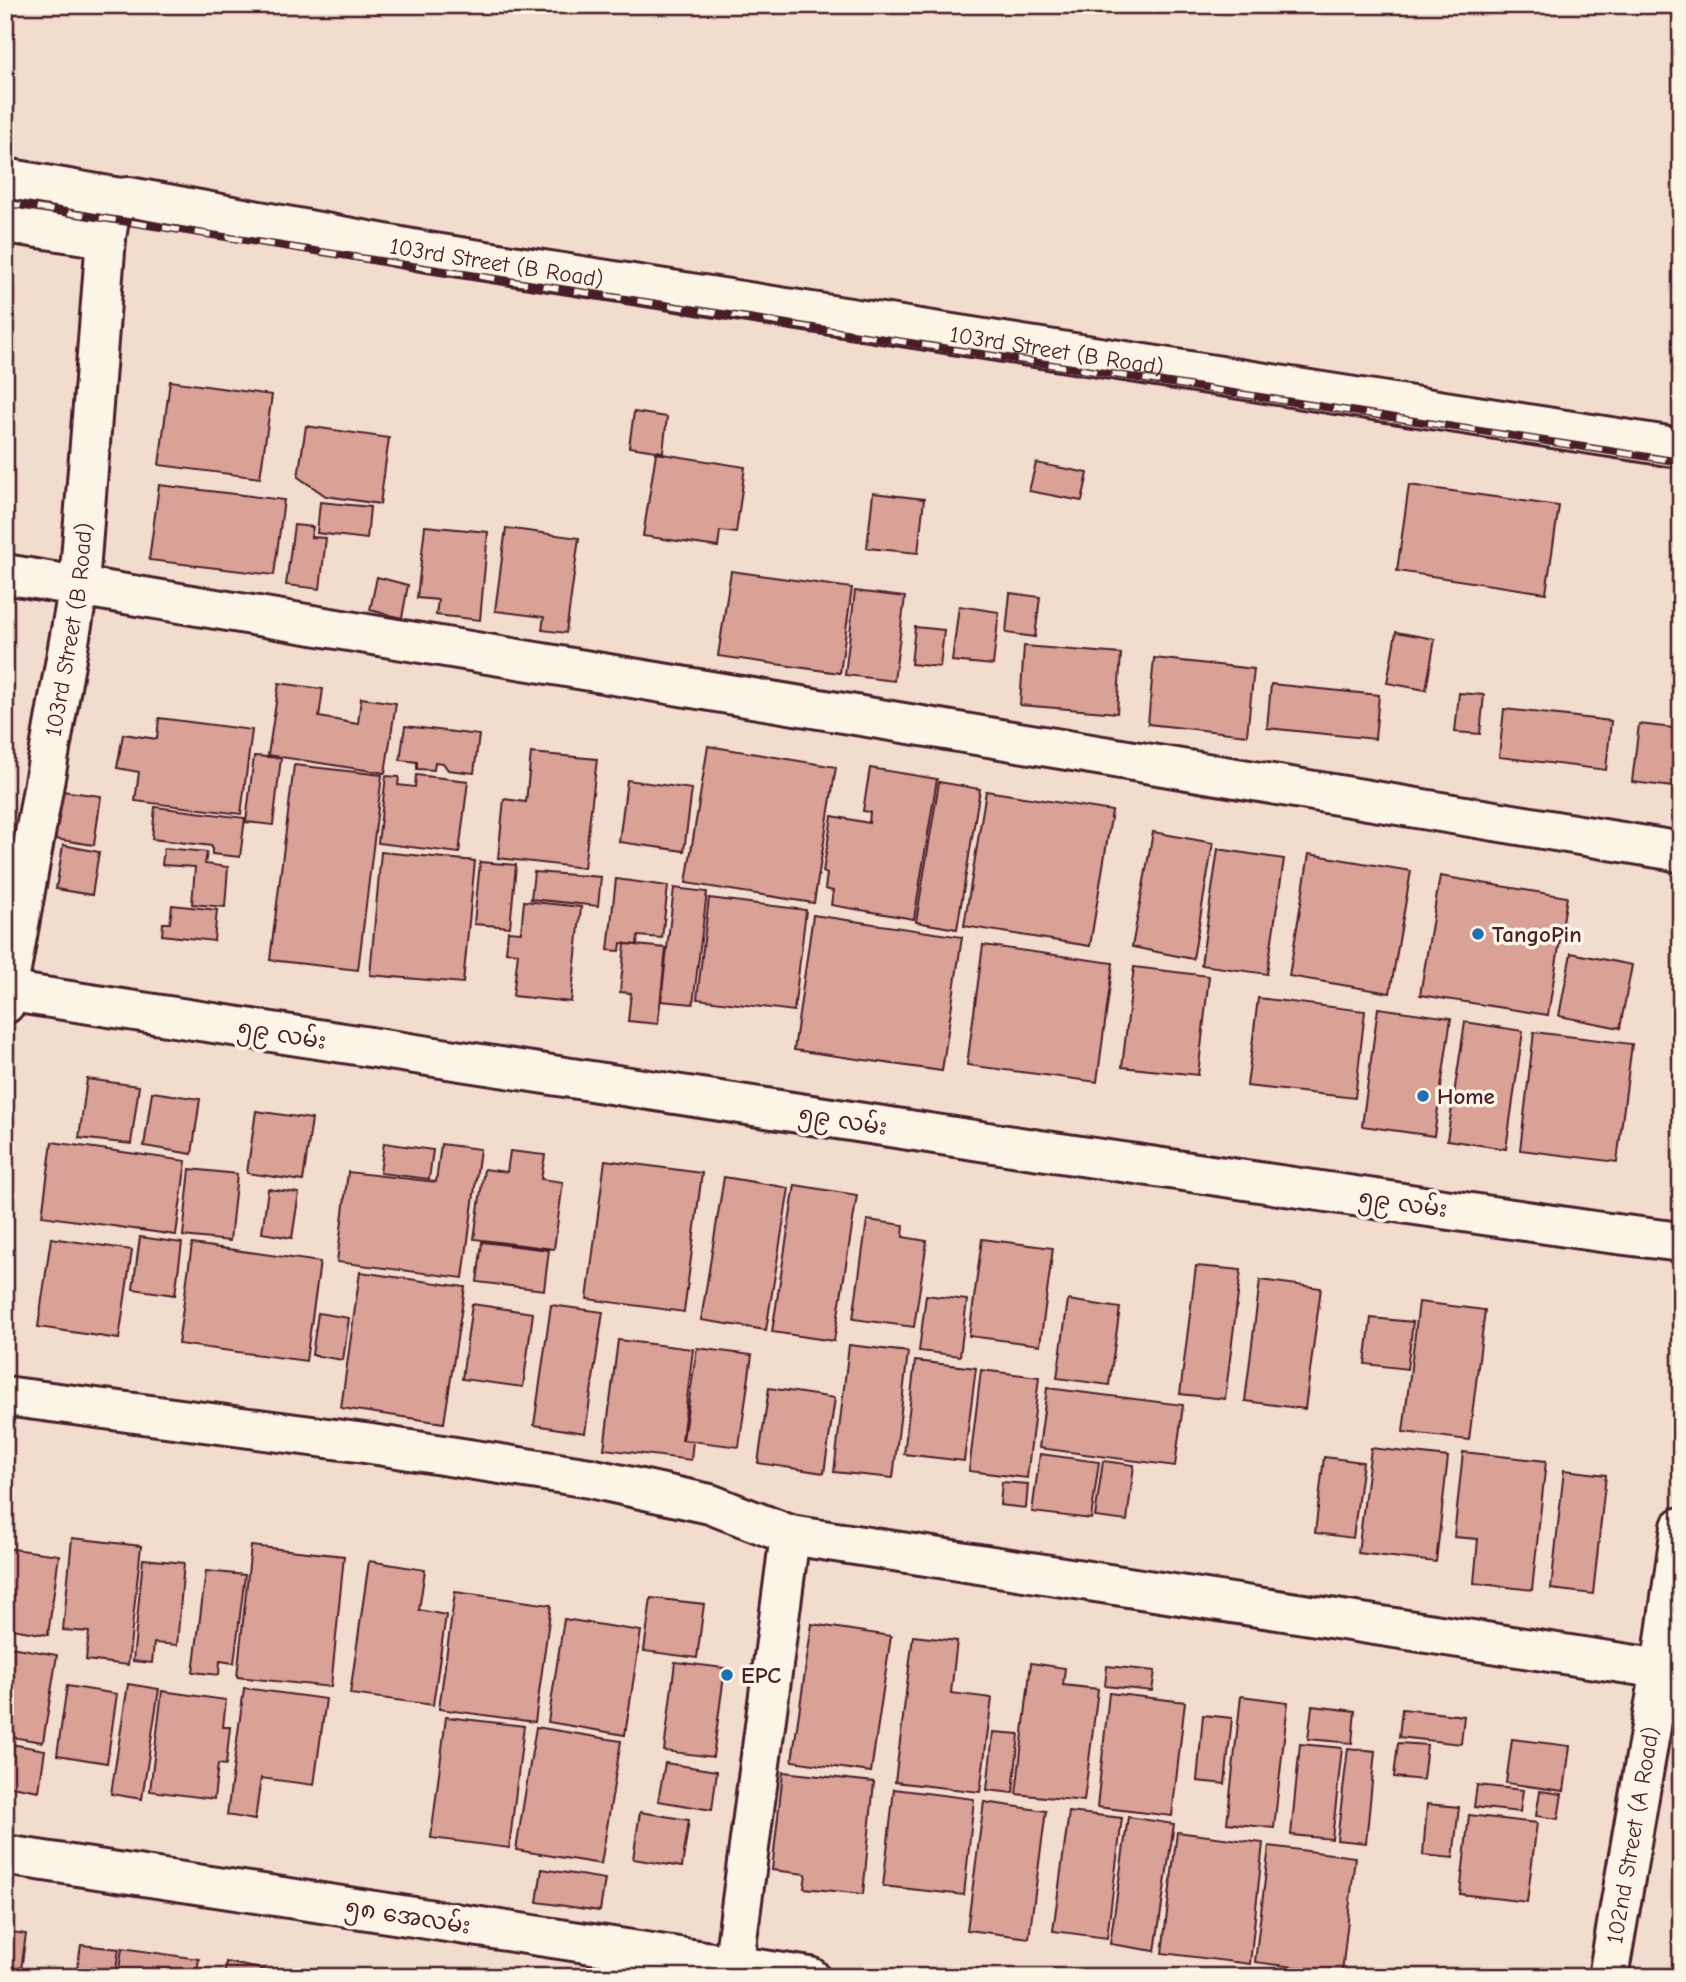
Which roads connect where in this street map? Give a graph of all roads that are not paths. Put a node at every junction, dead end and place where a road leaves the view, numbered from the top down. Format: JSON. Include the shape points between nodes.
{"nodes":[{"id":1,"x":5,"y":178,"type":"edge"},
{"id":2,"x":120,"y":198,"type":"junction"},
{"id":3,"x":5,"y":223,"type":"edge"},
{"id":4,"x":106,"y":237,"type":"junction"},
{"id":5,"x":1681,"y":448,"type":"edge"},
{"id":6,"x":5,"y":574,"type":"edge"},
{"id":7,"x":79,"y":585,"type":"junction"},
{"id":8,"x":1676,"y":851,"type":"edge"},
{"id":9,"x":6,"y":995,"type":"edge"},
{"id":10,"x":1681,"y":1242,"type":"edge"},
{"id":11,"x":5,"y":1396,"type":"edge"},
{"id":12,"x":1681,"y":1527,"type":"edge"},
{"id":13,"x":790,"y":1535,"type":"junction"},
{"id":14,"x":1661,"y":1669,"type":"junction"},
{"id":15,"x":5,"y":1855,"type":"edge"},
{"id":16,"x":733,"y":1971,"type":"edge"},
{"id":17,"x":810,"y":1977,"type":"edge"},
{"id":18,"x":1608,"y":1977,"type":"edge"}],
"edges":[{"from":1,"to":2,"type":"street"},
{"from":2,"to":4,"type":"street","name":"103rd Street (B Road)"},
{"from":2,"to":5,"type":"street","name":"103rd Street (B Road)","via":[[428,252]]},
{"from":3,"to":4,"type":"street"},
{"from":4,"to":7,"type":"street","name":"103rd Street (B Road)"},
{"from":6,"to":7,"type":"street"},
{"from":7,"to":8,"type":"street"},
{"from":7,"to":9,"type":"street","name":"103rd Street (B Road)"},
{"from":9,"to":10,"type":"street","name":"၅၉ လမ်း"},
{"from":11,"to":13,"type":"street","via":[[590,1478],[710,1504]]},
{"from":12,"to":14,"type":"street","name":"102nd Street (A Road)"},
{"from":13,"to":14,"type":"street"},
{"from":13,"to":16,"type":"street"},
{"from":14,"to":18,"type":"street","name":"102nd Street (A Road)"},
{"from":15,"to":16,"type":"street","name":"၅၈ အေလမ်း"},
{"from":16,"to":17,"type":"street","name":"၅၈ အေလမ်း"}]}
